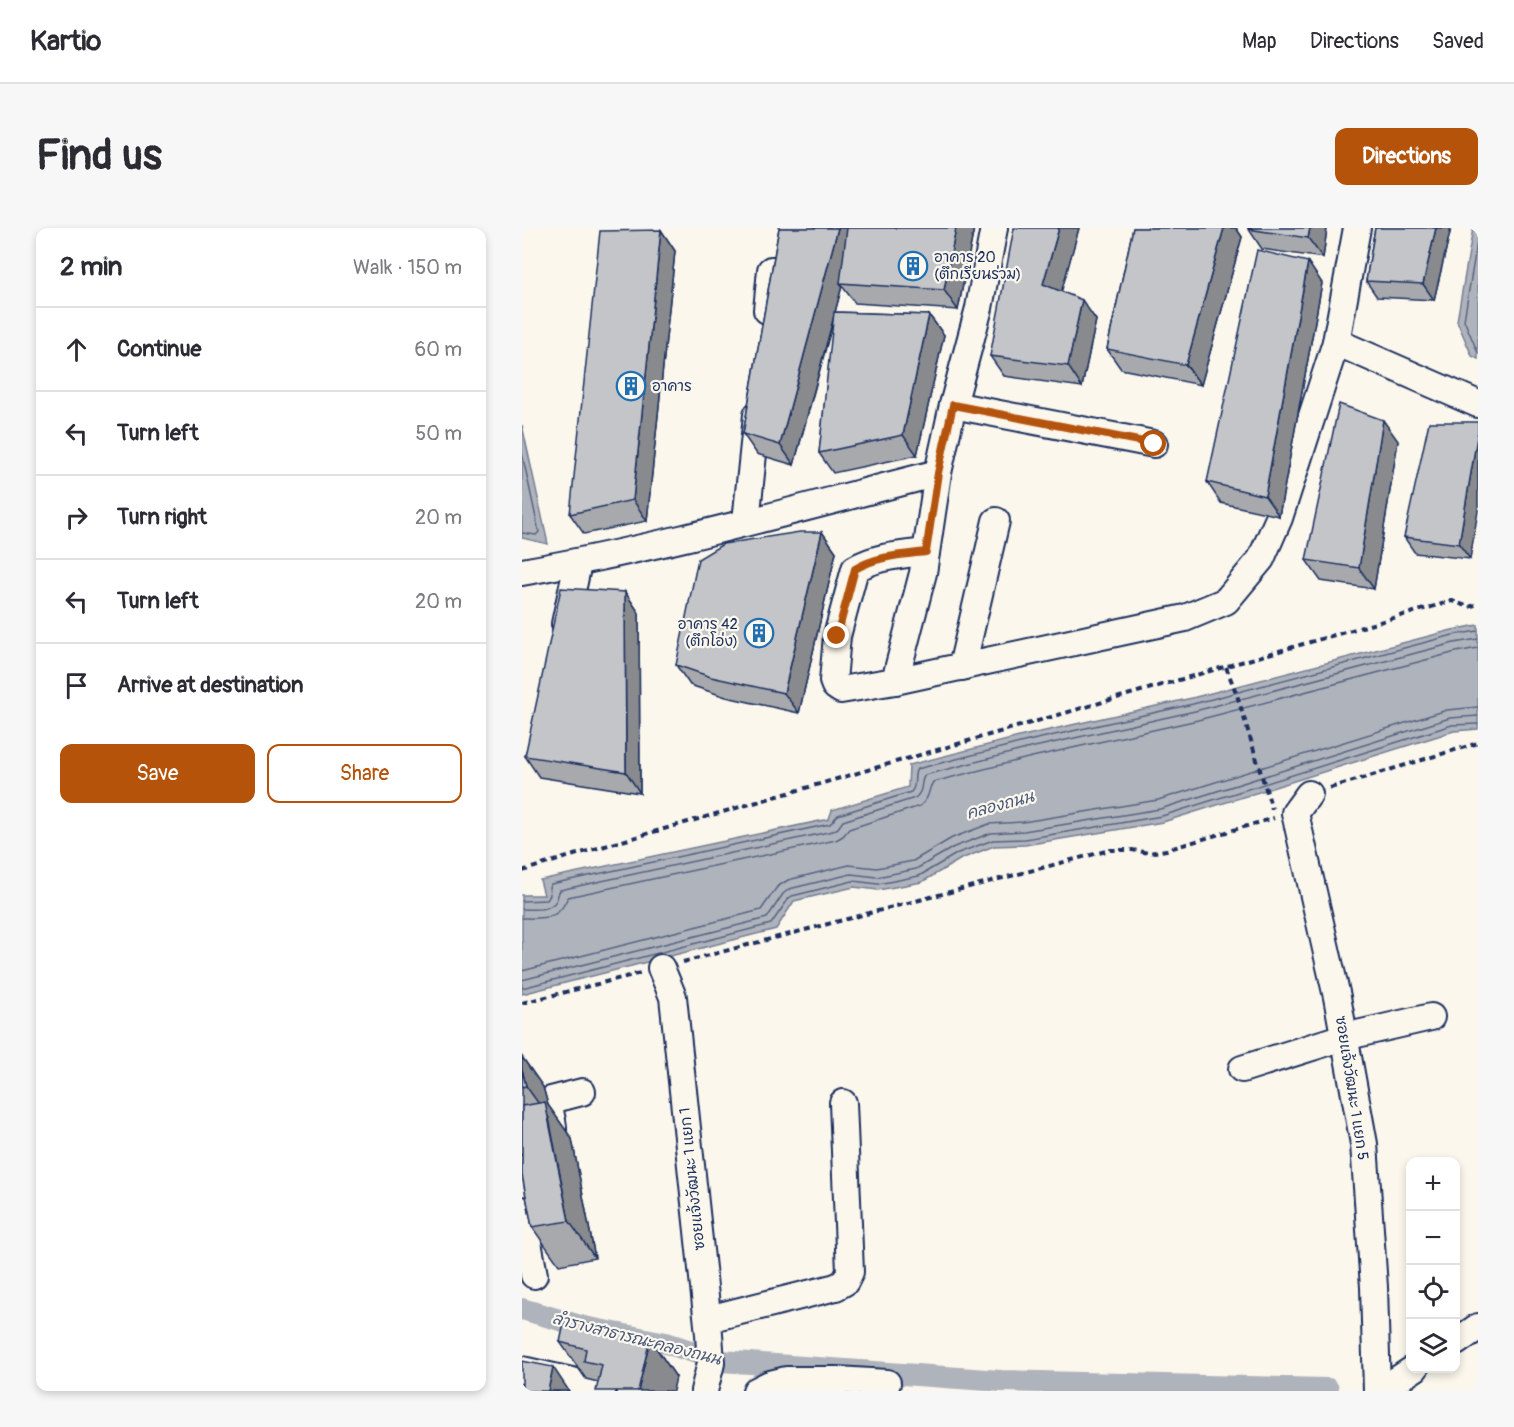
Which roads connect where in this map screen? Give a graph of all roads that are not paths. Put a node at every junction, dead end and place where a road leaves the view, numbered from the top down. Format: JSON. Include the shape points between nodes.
{"nodes":[{"id":1,"x":994,"y":228,"type":"edge"},
{"id":2,"x":1357,"y":228,"type":"edge"},
{"id":3,"x":771,"y":270,"type":"edge"},
{"id":4,"x":765,"y":327,"type":"edge"},
{"id":5,"x":1336,"y":342,"type":"junction"},
{"id":6,"x":758,"y":396,"type":"edge"},
{"id":7,"x":1478,"y":404,"type":"edge"},
{"id":8,"x":953,"y":405,"type":"junction"},
{"id":9,"x":1154,"y":444,"type":"dead end"},
{"id":10,"x":938,"y":473,"type":"junction"},
{"id":11,"x":996,"y":521,"type":"dead end"},
{"id":12,"x":746,"y":522,"type":"junction"},
{"id":13,"x":926,"y":552,"type":"junction"},
{"id":14,"x":578,"y":562,"type":"junction"},
{"id":15,"x":522,"y":572,"type":"edge"},
{"id":16,"x":561,"y":643,"type":"edge"},
{"id":17,"x":962,"y":667,"type":"junction"},
{"id":18,"x":895,"y":681,"type":"junction"},
{"id":19,"x":1302,"y":803,"type":"road end"},
{"id":20,"x":661,"y":968,"type":"road end"},
{"id":21,"x":1431,"y":1017,"type":"dead end"},
{"id":22,"x":1344,"y":1036,"type":"junction"},
{"id":23,"x":1242,"y":1069,"type":"dead end"},
{"id":24,"x":582,"y":1092,"type":"dead end"},
{"id":25,"x":843,"y":1103,"type":"dead end"},
{"id":26,"x":522,"y":1141,"type":"edge"},
{"id":27,"x":522,"y":1211,"type":"edge"},
{"id":28,"x":534,"y":1275,"type":"dead end"},
{"id":29,"x":708,"y":1326,"type":"junction"},
{"id":30,"x":1478,"y":1327,"type":"edge"},
{"id":31,"x":1460,"y":1339,"type":"edge"},
{"id":32,"x":522,"y":1370,"type":"edge"},
{"id":33,"x":1407,"y":1373,"type":"edge"},
{"id":34,"x":887,"y":1383,"type":"dead end"},
{"id":35,"x":602,"y":1391,"type":"edge"},
{"id":36,"x":704,"y":1391,"type":"edge"},
{"id":37,"x":756,"y":1391,"type":"edge"},
{"id":38,"x":1379,"y":1391,"type":"edge"}],
"edges":[{"from":1,"to":8,"type":"street","via":[[979,308]]},
{"from":2,"to":5,"type":"street"},
{"from":3,"to":4,"type":"street"},
{"from":5,"to":7,"type":"street"},
{"from":5,"to":17,"type":"street","via":[[1262,559],[1226,601],[1185,618]]},
{"from":6,"to":12,"type":"street"},
{"from":8,"to":9,"type":"street"},
{"from":8,"to":10,"type":"street"},
{"from":10,"to":12,"type":"street"},
{"from":10,"to":13,"type":"street"},
{"from":11,"to":17,"type":"street"},
{"from":12,"to":14,"type":"street"},
{"from":13,"to":18,"type":"street"},
{"from":13,"to":18,"type":"street","via":[[883,557],[855,569],[837,636],[835,686],[841,690]]},
{"from":14,"to":15,"type":"street"},
{"from":14,"to":16,"type":"street"},
{"from":17,"to":18,"type":"street"},
{"from":19,"to":22,"type":"street","name":"ซอยแจ้งวัฒนะ 1 แยก 5"},
{"from":20,"to":29,"type":"street","name":"ซอยแจ้งวัฒนะ 1 แยก 1","via":[[673,997]]},
{"from":21,"to":22,"type":"street"},
{"from":22,"to":23,"type":"street"},
{"from":22,"to":38,"type":"street","name":"ซอยแจ้งวัฒนะ 1 แยก 5","via":[[1364,1144]]},
{"from":24,"to":26,"type":"street","via":[[551,1100],[553,1131]]},
{"from":25,"to":29,"type":"street","via":[[850,1272],[845,1282]]},
{"from":27,"to":28,"type":"street"},
{"from":29,"to":36,"type":"street","name":"ซอยแจ้งวัฒนะ 1 แยก 1","via":[[711,1363]]},
{"from":30,"to":31,"type":"street"},
{"from":32,"to":35,"type":"street"},
{"from":33,"to":38,"type":"street"},
{"from":34,"to":37,"type":"street","via":[[786,1380]]}]}
